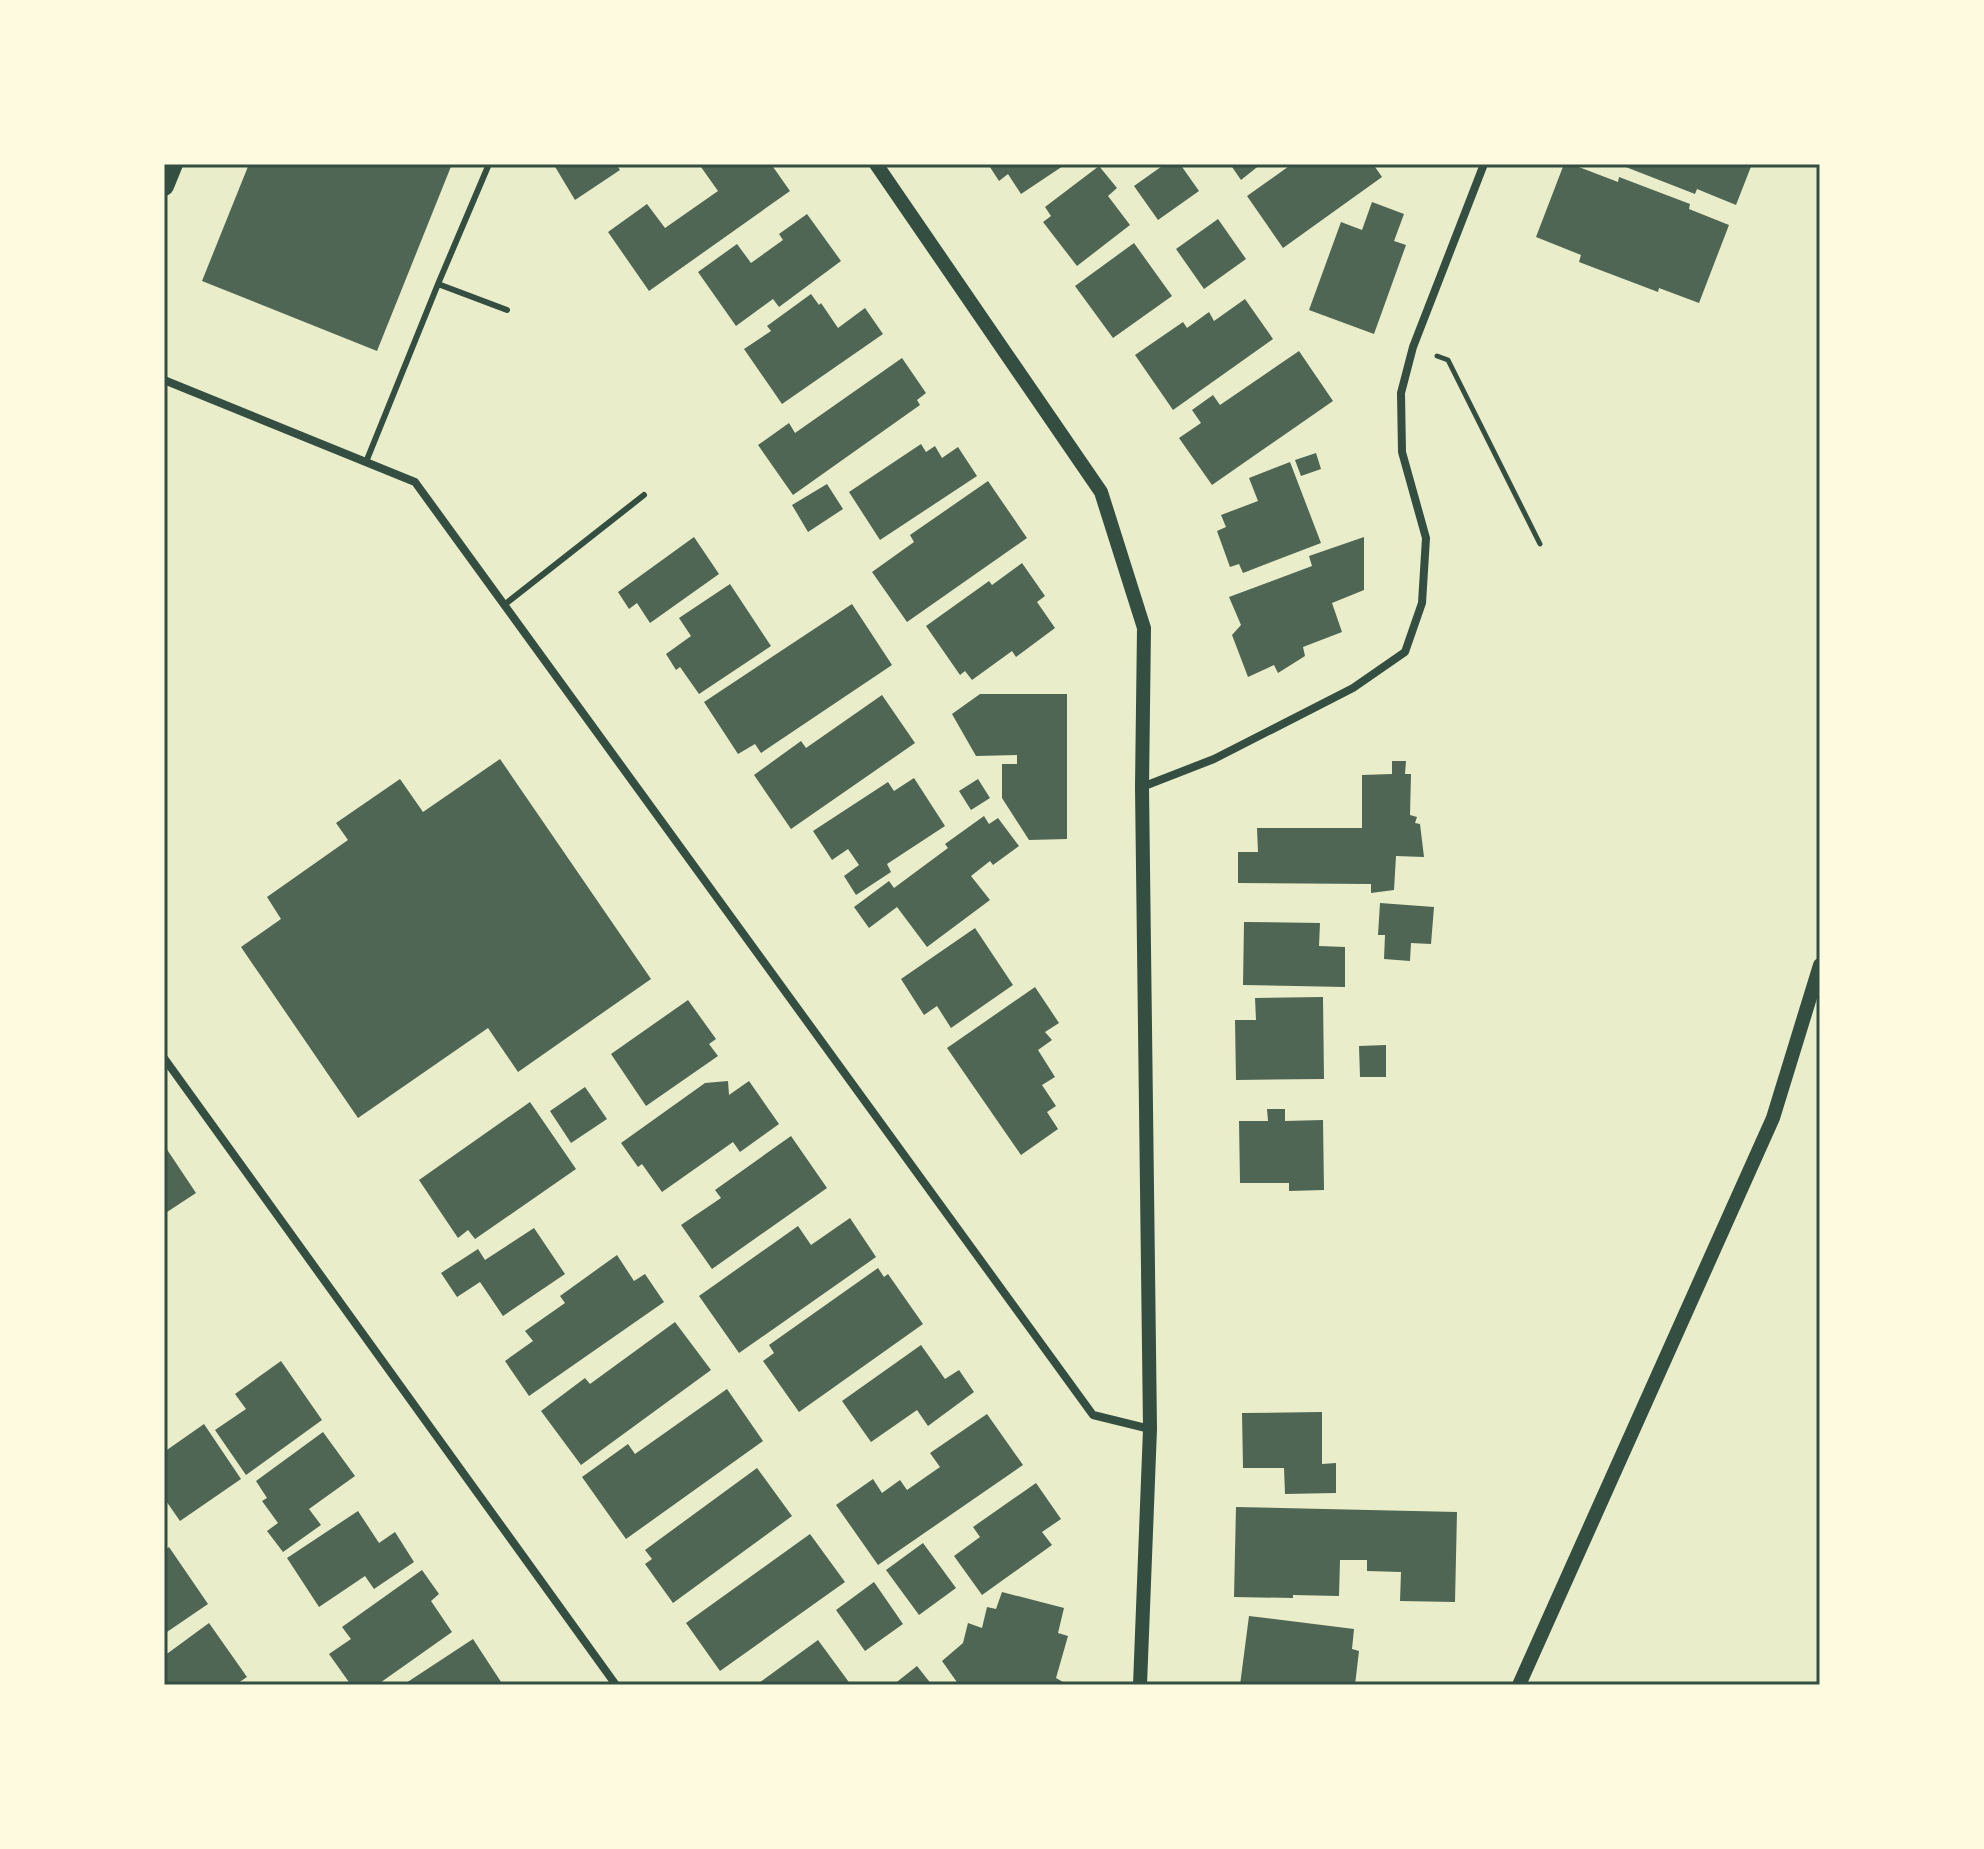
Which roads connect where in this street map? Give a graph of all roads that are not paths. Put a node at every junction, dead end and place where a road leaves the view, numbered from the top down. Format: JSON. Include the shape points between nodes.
{"nodes":[{"id":1,"x":173,"y":164,"type":"edge"},
{"id":2,"x":489,"y":164,"type":"edge"},
{"id":3,"x":876,"y":164,"type":"edge"},
{"id":4,"x":1484,"y":164,"type":"edge"},
{"id":5,"x":164,"y":186,"type":"edge"},
{"id":6,"x":438,"y":284,"type":"junction"},
{"id":7,"x":507,"y":310,"type":"dead end"},
{"id":8,"x":164,"y":380,"type":"edge"},
{"id":9,"x":366,"y":462,"type":"junction"},
{"id":10,"x":644,"y":495,"type":"dead end"},
{"id":11,"x":504,"y":605,"type":"junction"},
{"id":12,"x":1142,"y":787,"type":"junction"},
{"id":13,"x":1820,"y":965,"type":"edge"},
{"id":14,"x":164,"y":1058,"type":"edge"},
{"id":15,"x":1150,"y":1429,"type":"junction"},
{"id":16,"x":616,"y":1685,"type":"edge"},
{"id":17,"x":1140,"y":1685,"type":"edge"},
{"id":18,"x":1519,"y":1685,"type":"edge"}],
"edges":[{"from":1,"to":5,"type":"main road"},
{"from":2,"to":6,"type":"lane"},
{"from":3,"to":12,"type":"street","via":[[1101,492],[1144,628]]},
{"from":4,"to":12,"type":"street","via":[[1413,347],[1401,393],[1402,452],[1426,538],[1422,603],[1405,652],[1353,688],[1214,759]]},
{"from":6,"to":7,"type":"lane"},
{"from":6,"to":9,"type":"lane"},
{"from":8,"to":9,"type":"street"},
{"from":9,"to":11,"type":"street","via":[[415,482]]},
{"from":10,"to":11,"type":"lane"},
{"from":11,"to":15,"type":"street","via":[[1093,1415]]},
{"from":12,"to":15,"type":"street"},
{"from":13,"to":18,"type":"street","via":[[1773,1118]]},
{"from":14,"to":16,"type":"street"},
{"from":15,"to":17,"type":"street"}]}
